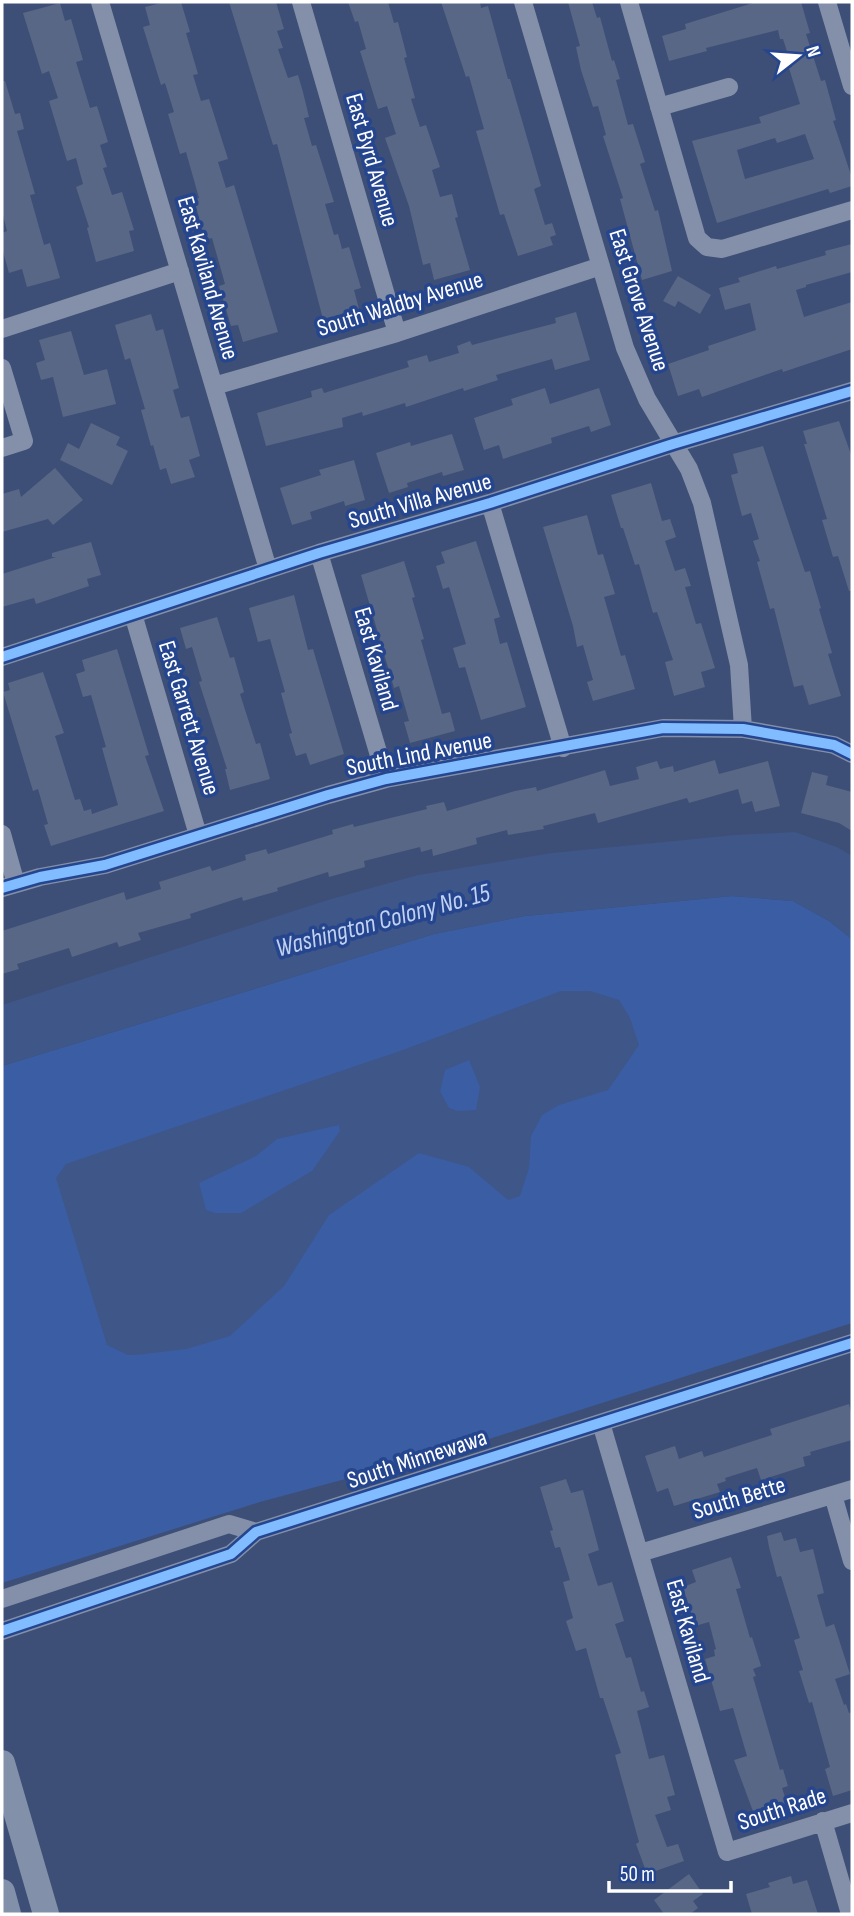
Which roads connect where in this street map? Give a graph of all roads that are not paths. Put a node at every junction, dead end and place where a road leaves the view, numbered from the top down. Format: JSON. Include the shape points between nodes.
{"nodes":[{"id":1,"x":100,"y":2,"type":"edge"},
{"id":2,"x":301,"y":2,"type":"edge"},
{"id":3,"x":523,"y":2,"type":"edge"},
{"id":4,"x":629,"y":2,"type":"edge"},
{"id":5,"x":827,"y":2,"type":"edge"},
{"id":6,"x":852,"y":86,"type":"edge"},
{"id":7,"x":729,"y":87,"type":"dead end"},
{"id":8,"x":659,"y":107,"type":"junction"},
{"id":9,"x":852,"y":210,"type":"edge"},
{"id":10,"x":601,"y":266,"type":"junction"},
{"id":11,"x":180,"y":271,"type":"junction"},
{"id":12,"x":2,"y":329,"type":"edge"},
{"id":13,"x":397,"y":333,"type":"junction"},
{"id":14,"x":2,"y":368,"type":"edge"},
{"id":15,"x":214,"y":386,"type":"junction"},
{"id":16,"x":852,"y":391,"type":"edge"},
{"id":17,"x":673,"y":444,"type":"junction"},
{"id":18,"x":2,"y":448,"type":"edge"},
{"id":19,"x":490,"y":503,"type":"junction"},
{"id":20,"x":319,"y":553,"type":"junction"},
{"id":21,"x":268,"y":569,"type":"junction"},
{"id":22,"x":133,"y":614,"type":"junction"},
{"id":23,"x":2,"y":657,"type":"edge"},
{"id":24,"x":743,"y":729,"type":"junction"},
{"id":25,"x":563,"y":748,"type":"junction"},
{"id":26,"x":852,"y":754,"type":"edge"},
{"id":27,"x":386,"y":779,"type":"junction"},
{"id":28,"x":2,"y":834,"type":"edge"},
{"id":29,"x":198,"y":835,"type":"junction"},
{"id":30,"x":9,"y":886,"type":"edge"},
{"id":31,"x":852,"y":1343,"type":"edge"},
{"id":32,"x":601,"y":1423,"type":"junction"},
{"id":33,"x":852,"y":1489,"type":"edge"},
{"id":34,"x":833,"y":1495,"type":"junction"},
{"id":35,"x":256,"y":1532,"type":"junction"},
{"id":36,"x":640,"y":1553,"type":"junction"},
{"id":37,"x":852,"y":1561,"type":"edge"},
{"id":38,"x":2,"y":1599,"type":"edge"},
{"id":39,"x":2,"y":1631,"type":"edge"},
{"id":40,"x":2,"y":1763,"type":"edge"},
{"id":41,"x":852,"y":1813,"type":"edge"},
{"id":42,"x":823,"y":1821,"type":"junction"},
{"id":43,"x":727,"y":1852,"type":"joint"},
{"id":44,"x":2,"y":1892,"type":"edge"},
{"id":45,"x":8,"y":1914,"type":"edge"},
{"id":46,"x":46,"y":1914,"type":"edge"},
{"id":47,"x":850,"y":1914,"type":"edge"}],
"edges":[{"from":1,"to":11,"type":"street","name":"East Kaviland Avenue"},
{"from":2,"to":13,"type":"street","name":"East Byrd Avenue"},
{"from":3,"to":10,"type":"street","name":"East Grove Avenue"},
{"from":4,"to":8,"type":"street"},
{"from":5,"to":6,"type":"street"},
{"from":7,"to":8,"type":"street"},
{"from":8,"to":9,"type":"street","via":[[697,238],[707,247],[722,249]]},
{"from":10,"to":13,"type":"street","name":"South Waldby Avenue"},
{"from":10,"to":17,"type":"street","name":"East Grove Avenue","via":[[625,348]]},
{"from":11,"to":12,"type":"street"},
{"from":11,"to":15,"type":"street","name":"East Kaviland Avenue"},
{"from":13,"to":15,"type":"street","name":"South Waldby Avenue"},
{"from":14,"to":18,"type":"street","via":[[24,441]]},
{"from":15,"to":21,"type":"street","name":"East Kaviland Avenue"},
{"from":16,"to":17,"type":"street","name":"South Villa Avenue"},
{"from":17,"to":19,"type":"street","name":"South Villa Avenue"},
{"from":17,"to":24,"type":"street","name":"East Grove Avenue","via":[[702,503],[739,665]]},
{"from":19,"to":20,"type":"street","name":"South Villa Avenue"},
{"from":19,"to":25,"type":"street"},
{"from":20,"to":21,"type":"street","name":"South Villa Avenue"},
{"from":20,"to":27,"type":"street","name":"East Kaviland"},
{"from":21,"to":22,"type":"street","name":"South Villa Avenue"},
{"from":22,"to":23,"type":"street","name":"South Villa Avenue"},
{"from":22,"to":29,"type":"street","name":"East Garrett Avenue"},
{"from":24,"to":25,"type":"street","name":"South Lind Avenue","via":[[663,728]]},
{"from":24,"to":26,"type":"street","name":"South Lind Avenue","via":[[834,745]]},
{"from":25,"to":27,"type":"street","name":"South Lind Avenue"},
{"from":27,"to":29,"type":"street","name":"South Lind Avenue"},
{"from":28,"to":30,"type":"street"},
{"from":29,"to":30,"type":"street","name":"South Lind Avenue","via":[[105,865]]},
{"from":31,"to":32,"type":"street","name":"South Minnewawa"},
{"from":32,"to":35,"type":"street","name":"South Minnewawa"},
{"from":32,"to":36,"type":"street","name":"East Kaviland"},
{"from":33,"to":34,"type":"street","name":"South Bette"},
{"from":34,"to":36,"type":"street","name":"South Bette"},
{"from":34,"to":37,"type":"street"},
{"from":35,"to":38,"type":"street","name":"South Minnewawa","via":[[229,1524]]},
{"from":35,"to":39,"type":"street","name":"South Minnewawa","via":[[231,1554]]},
{"from":36,"to":43,"type":"street","name":"East Kaviland"},
{"from":40,"to":46,"type":"main road"},
{"from":41,"to":42,"type":"street","name":"South Rade"},
{"from":42,"to":43,"type":"street","name":"South Rade"},
{"from":42,"to":47,"type":"street"},
{"from":44,"to":45,"type":"main road"}]}
